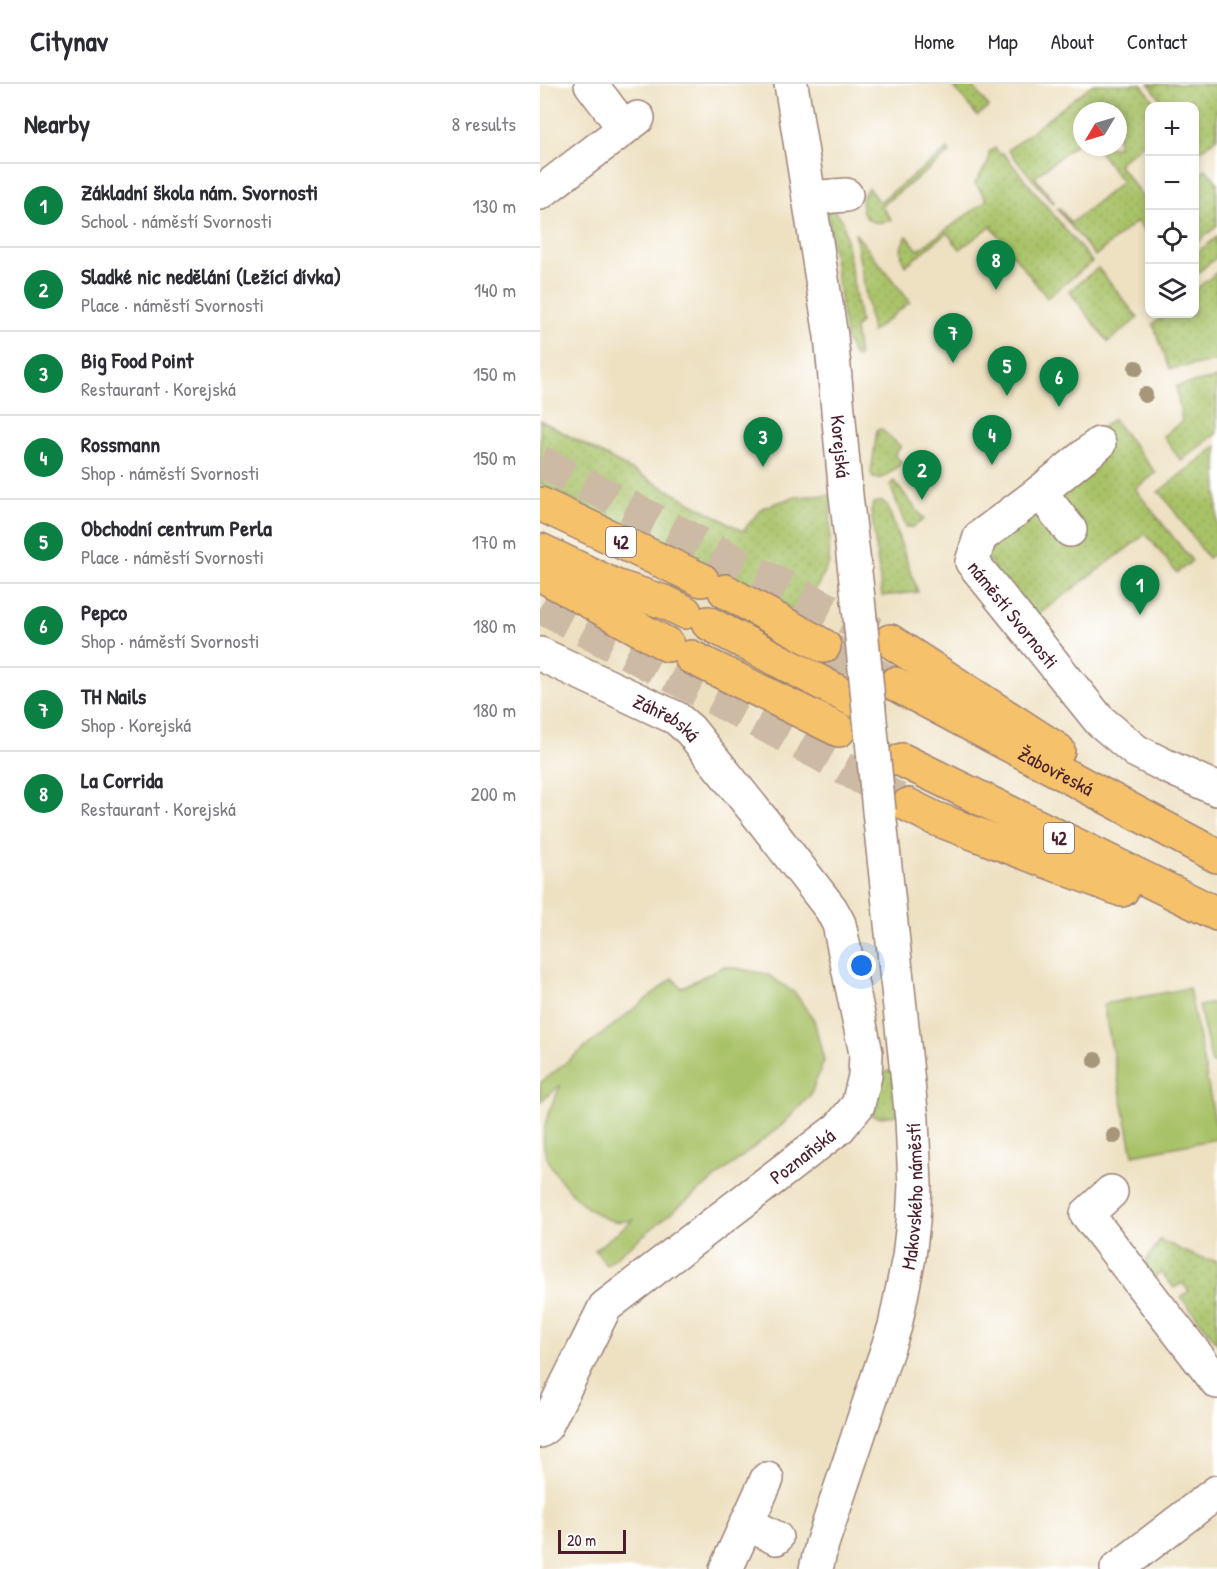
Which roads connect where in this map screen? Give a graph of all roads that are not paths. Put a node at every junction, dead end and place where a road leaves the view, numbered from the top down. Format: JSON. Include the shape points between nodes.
{"nodes":[{"id":1,"x":591,"y":84,"type":"edge"},
{"id":2,"x":791,"y":84,"type":"edge"},
{"id":3,"x":540,"y":193,"type":"edge"},
{"id":4,"x":846,"y":195,"type":"dead end"},
{"id":5,"x":809,"y":198,"type":"junction"},
{"id":6,"x":1099,"y":444,"type":"dead end"},
{"id":7,"x":1040,"y":492,"type":"junction"},
{"id":8,"x":540,"y":504,"type":"edge"},
{"id":9,"x":540,"y":523,"type":"edge"},
{"id":10,"x":1070,"y":530,"type":"dead end"},
{"id":11,"x":540,"y":550,"type":"edge"},
{"id":12,"x":540,"y":574,"type":"edge"},
{"id":13,"x":698,"y":619,"type":"junction"},
{"id":14,"x":890,"y":641,"type":"tunnel mouth"},
{"id":15,"x":824,"y":646,"type":"tunnel mouth"},
{"id":16,"x":540,"y":654,"type":"edge"},
{"id":17,"x":895,"y":684,"type":"tunnel mouth"},
{"id":18,"x":869,"y":708,"type":"junction"},
{"id":19,"x":839,"y":729,"type":"dead end"},
{"id":20,"x":902,"y":759,"type":"dead end"},
{"id":21,"x":1217,"y":789,"type":"edge"},
{"id":22,"x":893,"y":808,"type":"junction"},
{"id":23,"x":763,"y":821,"type":"joint"},
{"id":24,"x":1174,"y":834,"type":"junction"},
{"id":25,"x":1217,"y":856,"type":"edge"},
{"id":26,"x":1217,"y":914,"type":"edge"},
{"id":27,"x":1217,"y":922,"type":"edge"},
{"id":28,"x":1112,"y":1192,"type":"dead end"},
{"id":29,"x":1217,"y":1382,"type":"edge"},
{"id":30,"x":540,"y":1431,"type":"edge"},
{"id":31,"x":767,"y":1479,"type":"dead end"},
{"id":32,"x":1215,"y":1499,"type":"edge"},
{"id":33,"x":747,"y":1523,"type":"junction"},
{"id":34,"x":776,"y":1538,"type":"dead end"},
{"id":35,"x":726,"y":1569,"type":"edge"},
{"id":36,"x":816,"y":1569,"type":"edge"},
{"id":37,"x":1117,"y":1569,"type":"edge"}],
"edges":[{"from":1,"to":3,"type":"street","via":[[631,123]]},
{"from":2,"to":5,"type":"street","name":"Korejská"},
{"from":4,"to":5,"type":"street"},
{"from":5,"to":18,"type":"street","name":"Korejská","bridge":true,"via":[[831,336]]},
{"from":6,"to":7,"type":"street","name":"náměstí Svornosti"},
{"from":7,"to":10,"type":"street"},
{"from":7,"to":21,"type":"street","name":"náměstí Svornosti","via":[[980,537],[972,562],[1099,720],[1136,751]]},
{"from":8,"to":15,"type":"highway","number":"42","via":[[713,586]]},
{"from":9,"to":13,"type":"highway","number":"42"},
{"from":11,"to":13,"type":"highway","number":"42"},
{"from":12,"to":19,"type":"highway","via":[[680,651]]},
{"from":13,"to":18,"type":"highway","number":"42"},
{"from":14,"to":24,"type":"highway","via":[[1048,743]]},
{"from":16,"to":23,"type":"street","name":"Záhřebská","via":[[676,718]]},
{"from":17,"to":24,"type":"highway","name":"Žabovřeská"},
{"from":18,"to":22,"type":"street","name":"Korejská","bridge":true},
{"from":20,"to":26,"type":"highway","number":"42"},
{"from":22,"to":27,"type":"highway","number":"42","via":[[934,818]]},
{"from":22,"to":36,"type":"street","name":"Makovského náměstí","via":[[912,1120],[913,1222],[895,1326]]},
{"from":23,"to":30,"type":"street","name":"Poznaňská","via":[[839,924],[866,1053],[858,1105],[839,1128],[605,1307]]},
{"from":24,"to":25,"type":"highway","name":"Žabovřeská"},
{"from":28,"to":29,"type":"street","via":[[1087,1214]]},
{"from":31,"to":33,"type":"street"},
{"from":32,"to":37,"type":"street"},
{"from":33,"to":34,"type":"street"},
{"from":33,"to":35,"type":"street"}]}
